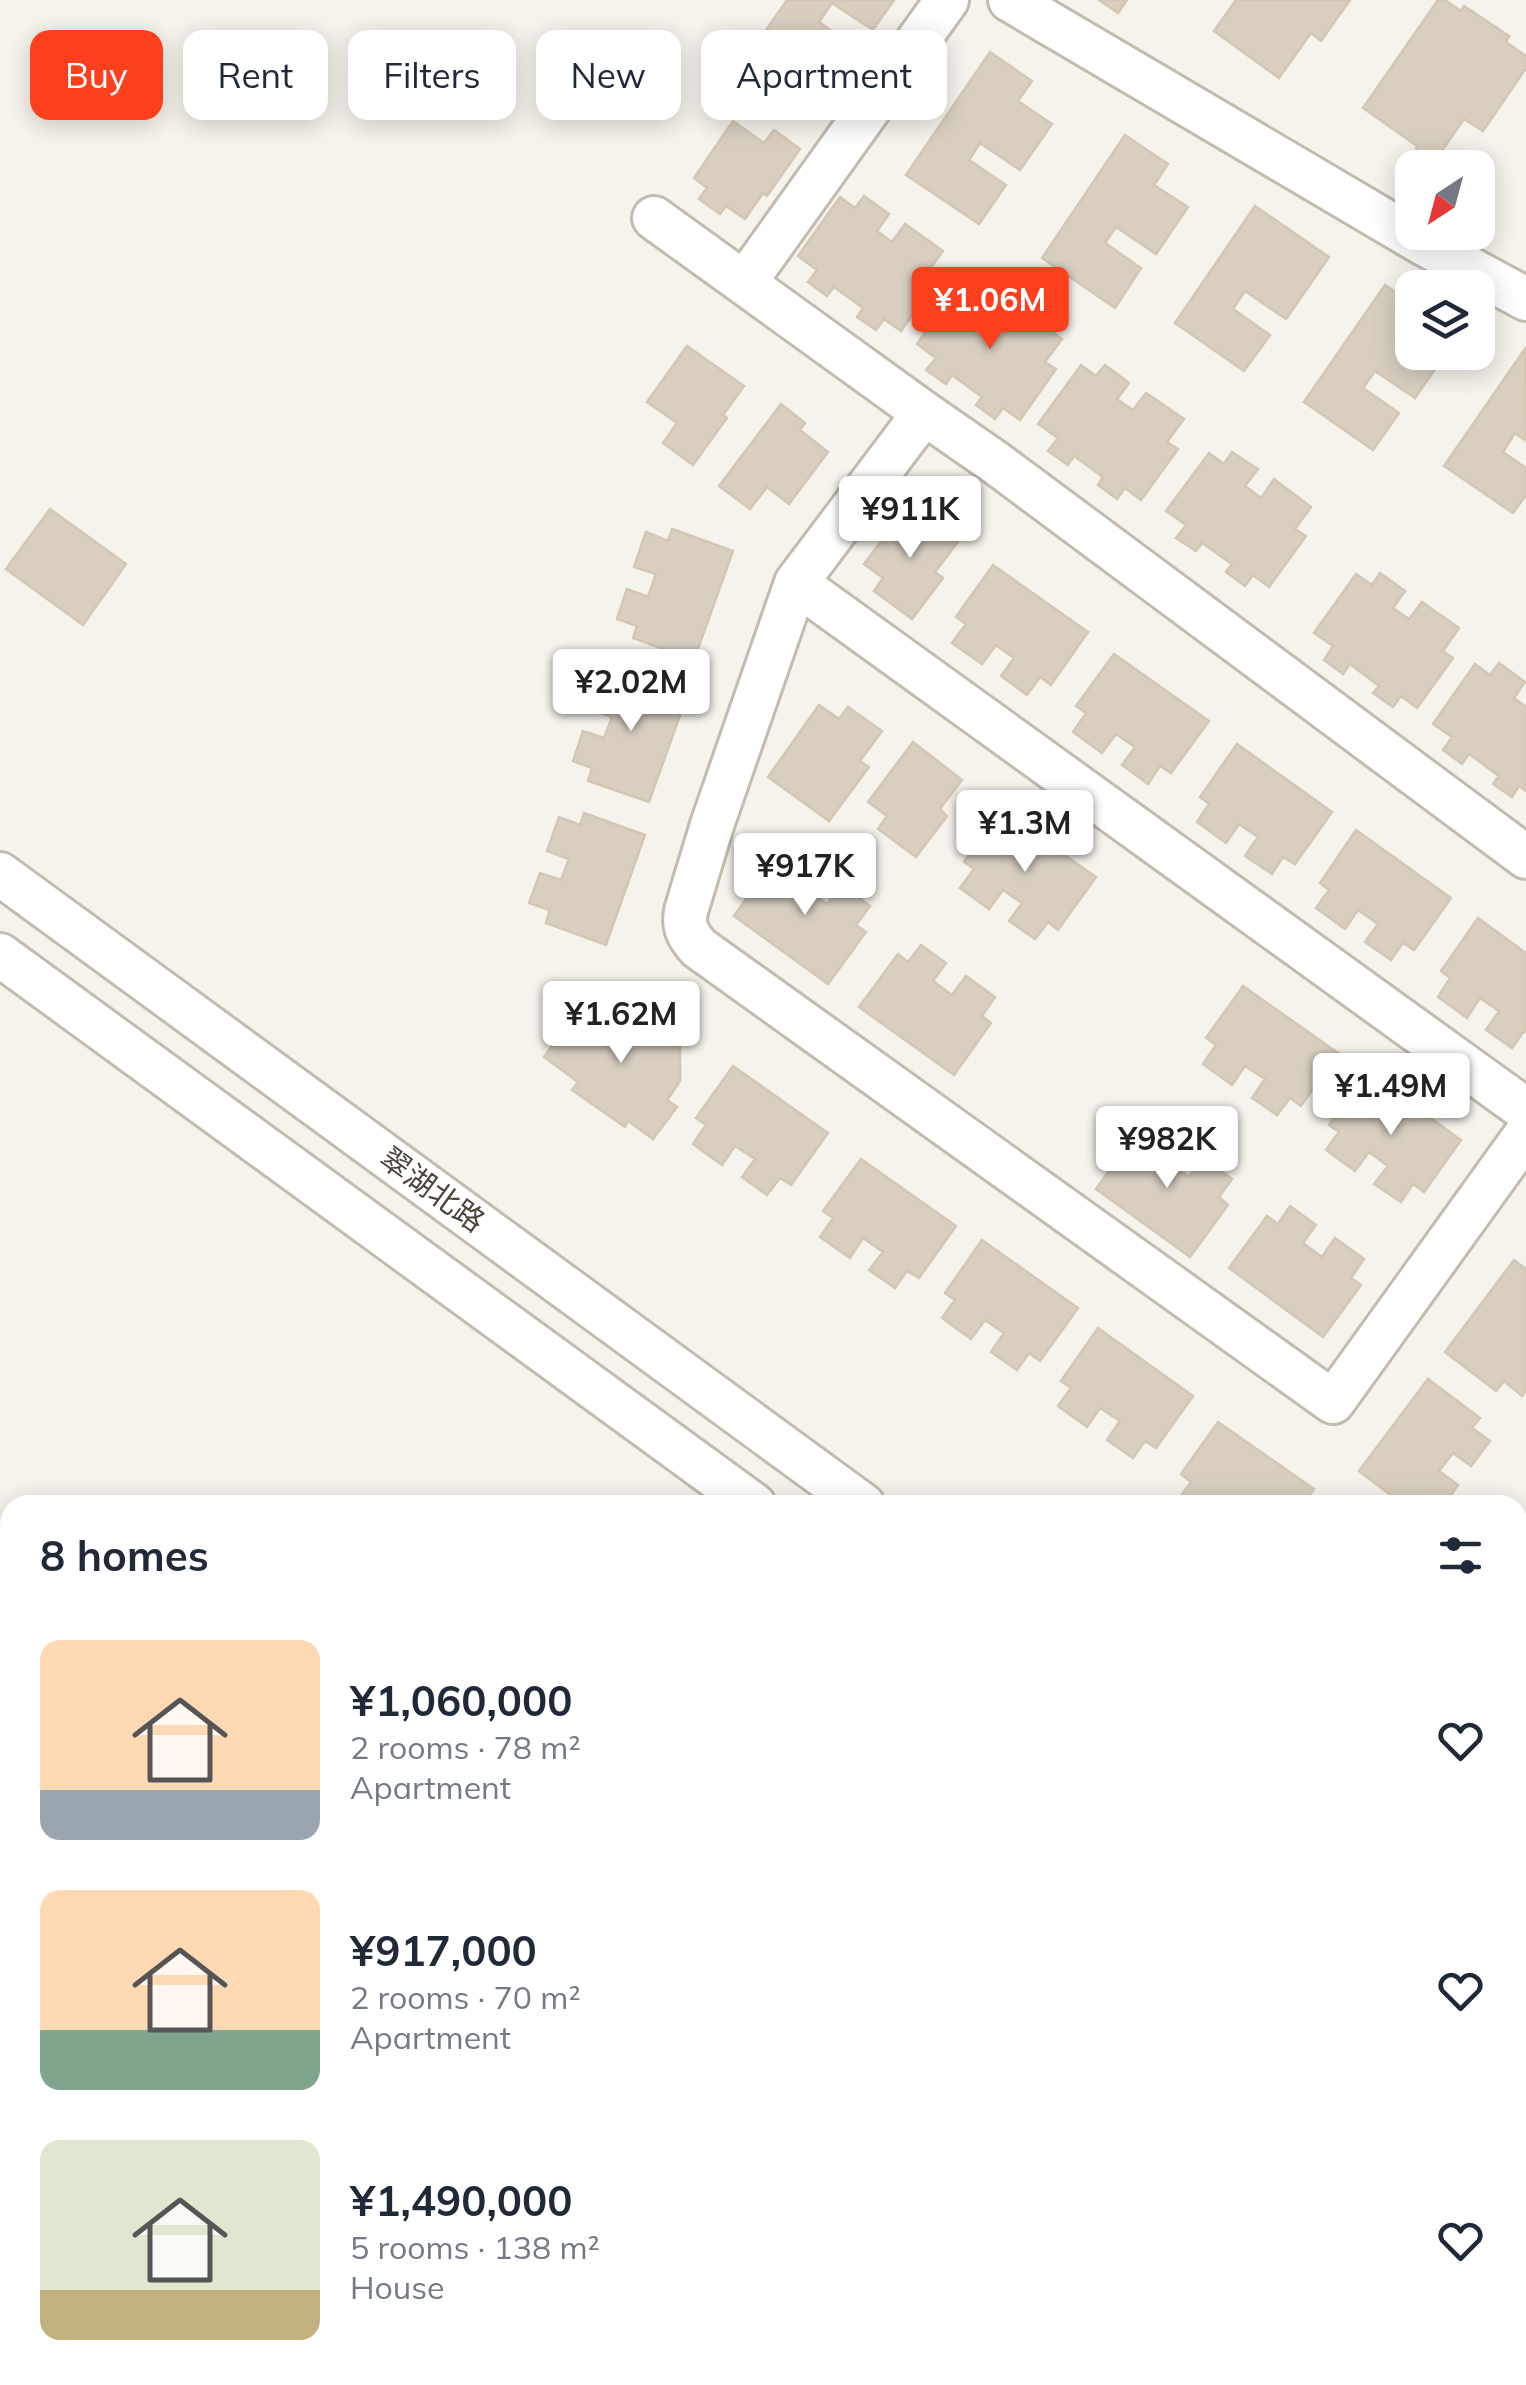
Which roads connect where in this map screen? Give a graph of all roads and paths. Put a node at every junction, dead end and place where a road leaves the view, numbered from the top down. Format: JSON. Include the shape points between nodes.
{"nodes":[{"id":1,"x":946,"y":0,"type":"edge"},
{"id":2,"x":1010,"y":0,"type":"edge"},
{"id":3,"x":654,"y":218,"type":"dead end"},
{"id":4,"x":745,"y":282,"type":"junction"},
{"id":5,"x":1526,"y":298,"type":"edge"},
{"id":6,"x":924,"y":413,"type":"junction"},
{"id":7,"x":796,"y":583,"type":"junction"},
{"id":8,"x":1526,"y":857,"type":"edge"},
{"id":9,"x":0,"y":874,"type":"edge"},
{"id":10,"x":0,"y":955,"type":"edge"},
{"id":11,"x":1526,"y":1110,"type":"edge"},
{"id":12,"x":1526,"y":1134,"type":"edge"},
{"id":13,"x":740,"y":1495,"type":"edge"},
{"id":14,"x":850,"y":1495,"type":"edge"}],
"edges":[{"from":1,"to":4,"type":"street"},
{"from":2,"to":5,"type":"street"},
{"from":3,"to":4,"type":"street"},
{"from":4,"to":6,"type":"street"},
{"from":6,"to":7,"type":"street"},
{"from":6,"to":8,"type":"street"},
{"from":7,"to":11,"type":"street"},
{"from":7,"to":12,"type":"street","via":[[686,911],[686,930],[699,948],[1333,1402]]},
{"from":9,"to":14,"type":"street","name":"翠湖北路"},
{"from":10,"to":13,"type":"street"}]}
